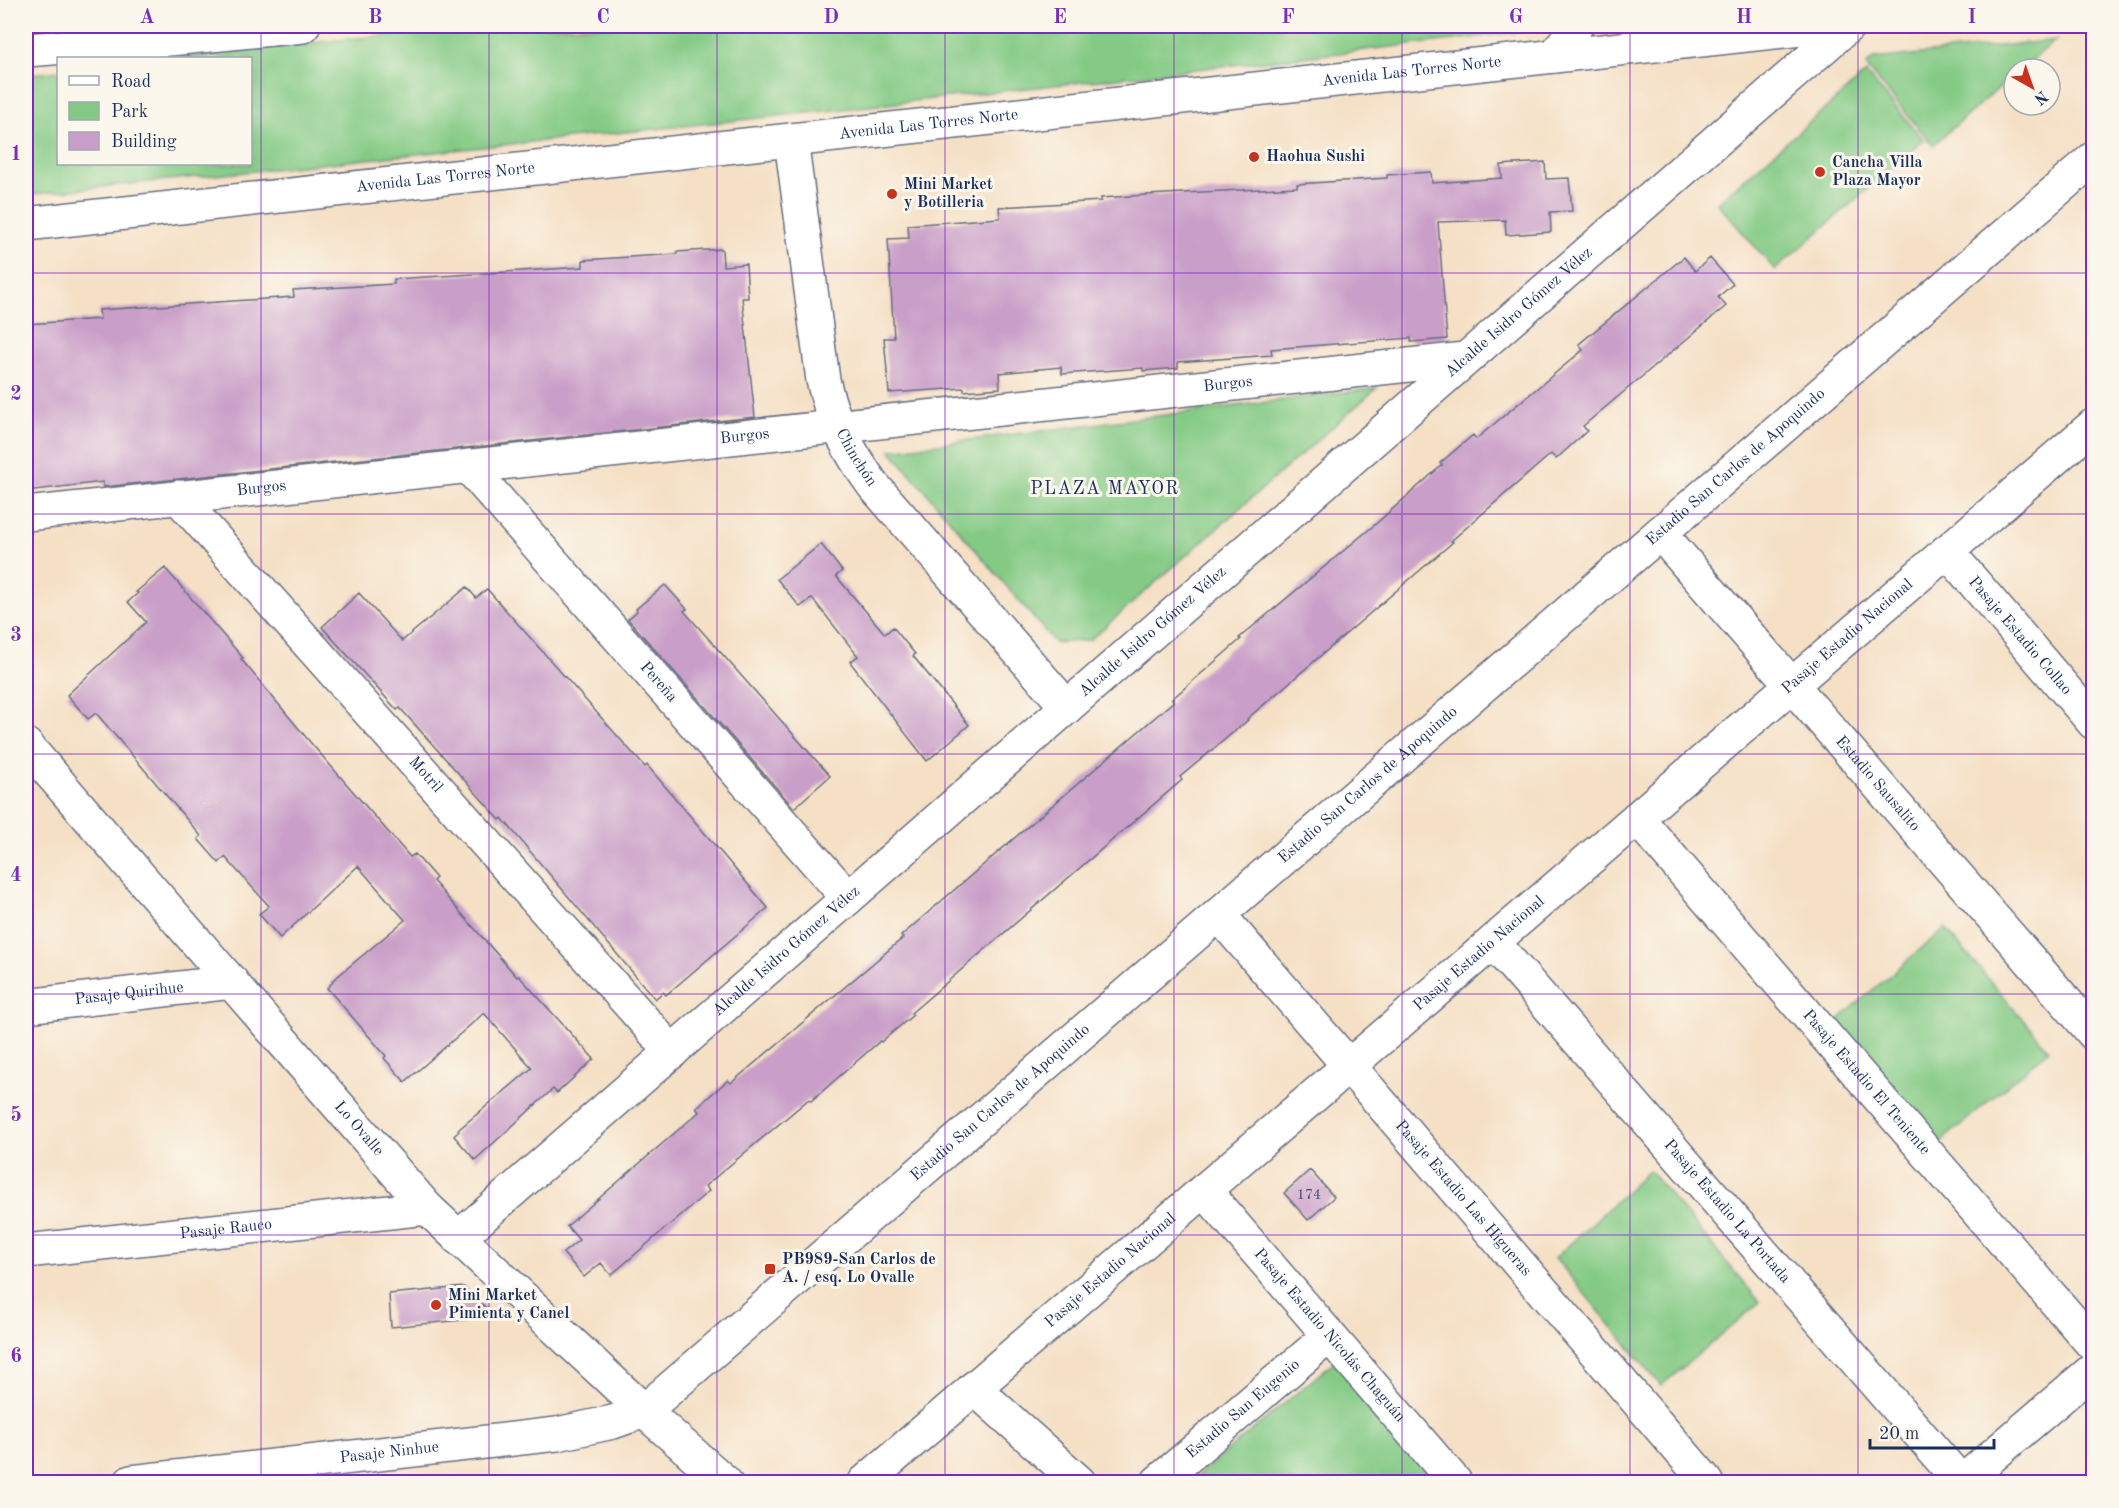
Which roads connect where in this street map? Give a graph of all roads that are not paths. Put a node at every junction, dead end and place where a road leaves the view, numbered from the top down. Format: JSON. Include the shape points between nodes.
{"nodes":[{"id":1,"x":303,"y":26,"type":"edge"},
{"id":2,"x":1576,"y":26,"type":"edge"},
{"id":3,"x":1829,"y":26,"type":"edge"},
{"id":4,"x":1848,"y":26,"type":"edge"},
{"id":5,"x":229,"y":30,"type":"edge"},
{"id":6,"x":169,"y":32,"type":"edge"},
{"id":7,"x":26,"y":50,"type":"edge"},
{"id":8,"x":1555,"y":56,"type":"junction"},
{"id":9,"x":791,"y":140,"type":"junction"},
{"id":10,"x":2094,"y":158,"type":"edge"},
{"id":11,"x":26,"y":224,"type":"edge"},
{"id":12,"x":1465,"y":359,"type":"junction"},
{"id":13,"x":837,"y":426,"type":"junction"},
{"id":14,"x":2092,"y":429,"type":"edge"},
{"id":15,"x":468,"y":466,"type":"junction"},
{"id":16,"x":178,"y":497,"type":"junction"},
{"id":17,"x":26,"y":514,"type":"edge"},
{"id":18,"x":1660,"y":533,"type":"junction"},
{"id":19,"x":1947,"y":551,"type":"junction"},
{"id":20,"x":1791,"y":685,"type":"junction"},
{"id":21,"x":1067,"y":707,"type":"junction"},
{"id":22,"x":2094,"y":723,"type":"edge"},
{"id":23,"x":29,"y":754,"type":"edge"},
{"id":24,"x":1636,"y":818,"type":"junction"},
{"id":25,"x":848,"y":898,"type":"junction"},
{"id":26,"x":1219,"y":915,"type":"junction"},
{"id":27,"x":1493,"y":942,"type":"junction"},
{"id":28,"x":232,"y":982,"type":"junction"},
{"id":29,"x":26,"y":1006,"type":"edge"},
{"id":30,"x":2094,"y":1034,"type":"edge"},
{"id":31,"x":672,"y":1052,"type":"junction"},
{"id":32,"x":1349,"y":1066,"type":"junction"},
{"id":33,"x":1204,"y":1190,"type":"junction"},
{"id":34,"x":426,"y":1208,"type":"junction"},
{"id":35,"x":458,"y":1238,"type":"junction"},
{"id":36,"x":26,"y":1251,"type":"edge"},
{"id":37,"x":1329,"y":1336,"type":"junction"},
{"id":38,"x":2094,"y":1346,"type":"edge"},
{"id":39,"x":2094,"y":1369,"type":"edge"},
{"id":40,"x":974,"y":1389,"type":"junction"},
{"id":41,"x":644,"y":1411,"type":"junction"},
{"id":42,"x":131,"y":1482,"type":"edge"},
{"id":43,"x":725,"y":1482,"type":"edge"},
{"id":44,"x":864,"y":1482,"type":"edge"},
{"id":45,"x":1079,"y":1482,"type":"edge"},
{"id":46,"x":1158,"y":1482,"type":"edge"},
{"id":47,"x":1455,"y":1482,"type":"edge"},
{"id":48,"x":1707,"y":1482,"type":"edge"},
{"id":49,"x":1962,"y":1482,"type":"edge"}],
"edges":[{"from":1,"to":5,"type":"street"},
{"from":2,"to":8,"type":"street"},
{"from":3,"to":8,"type":"street","name":"Avenida Las Torres Norte"},
{"from":4,"to":12,"type":"street","name":"Alcalde Isidro Gómez Vélez"},
{"from":5,"to":6,"type":"street"},
{"from":6,"to":7,"type":"street"},
{"from":8,"to":9,"type":"street","name":"Avenida Las Torres Norte"},
{"from":9,"to":11,"type":"street","name":"Avenida Las Torres Norte"},
{"from":9,"to":13,"type":"street","name":"Chinchón","via":[[823,380]]},
{"from":10,"to":18,"type":"street","name":"Estadio San Carlos de Apoquindo"},
{"from":12,"to":13,"type":"street","name":"Burgos"},
{"from":12,"to":21,"type":"street","name":"Alcalde Isidro Gómez Vélez"},
{"from":13,"to":15,"type":"street","name":"Burgos"},
{"from":13,"to":21,"type":"street","name":"Chinchón","via":[[873,485]]},
{"from":14,"to":19,"type":"street","name":"Pasaje Estadio Nacional"},
{"from":15,"to":16,"type":"street","name":"Burgos"},
{"from":15,"to":25,"type":"street","name":"Pereña"},
{"from":16,"to":17,"type":"street","name":"Burgos"},
{"from":16,"to":31,"type":"street","name":"Motril"},
{"from":18,"to":20,"type":"street","name":"Estadio Sausalito"},
{"from":18,"to":26,"type":"street","name":"Estadio San Carlos de Apoquindo"},
{"from":19,"to":20,"type":"street","name":"Pasaje Estadio Nacional"},
{"from":19,"to":22,"type":"street","name":"Pasaje Estadio Collao"},
{"from":20,"to":24,"type":"street","name":"Pasaje Estadio Nacional"},
{"from":20,"to":30,"type":"street","name":"Estadio Sausalito"},
{"from":21,"to":25,"type":"street","name":"Alcalde Isidro Gómez Vélez"},
{"from":23,"to":28,"type":"street","name":"Lo Ovalle"},
{"from":24,"to":27,"type":"street","name":"Pasaje Estadio Nacional"},
{"from":24,"to":38,"type":"street","name":"Pasaje Estadio El Teniente"},
{"from":25,"to":31,"type":"street","name":"Alcalde Isidro Gómez Vélez"},
{"from":26,"to":32,"type":"street","name":"Pasaje Estadio Las Higueras"},
{"from":26,"to":41,"type":"street","name":"Estadio San Carlos de Apoquindo"},
{"from":27,"to":32,"type":"street","name":"Pasaje Estadio Nacional"},
{"from":27,"to":49,"type":"street","name":"Pasaje Estadio La Portada"},
{"from":28,"to":29,"type":"street","name":"Pasaje Quirihue"},
{"from":28,"to":34,"type":"street","name":"Lo Ovalle"},
{"from":31,"to":35,"type":"street","name":"Alcalde Isidro Gómez Vélez"},
{"from":32,"to":33,"type":"street","name":"Pasaje Estadio Nacional"},
{"from":32,"to":48,"type":"street","name":"Pasaje Estadio Las Higueras"},
{"from":33,"to":37,"type":"street","name":"Pasaje Estadio Nicolás Chaguán"},
{"from":33,"to":40,"type":"street","name":"Pasaje Estadio Nacional"},
{"from":34,"to":35,"type":"street","name":"Lo Ovalle"},
{"from":34,"to":36,"type":"street","name":"Pasaje Rauco"},
{"from":35,"to":41,"type":"street","name":"Lo Ovalle"},
{"from":37,"to":46,"type":"street","name":"Estadio San Eugenio"},
{"from":37,"to":47,"type":"street","name":"Pasaje Estadio Nicolás Chaguán"},
{"from":39,"to":49,"type":"street"},
{"from":40,"to":44,"type":"street","name":"Pasaje Estadio Nacional"},
{"from":40,"to":45,"type":"street"},
{"from":41,"to":42,"type":"street","name":"Pasaje Ninhue","via":[[557,1434]]},
{"from":41,"to":43,"type":"street","name":"Lo Ovalle"}]}
